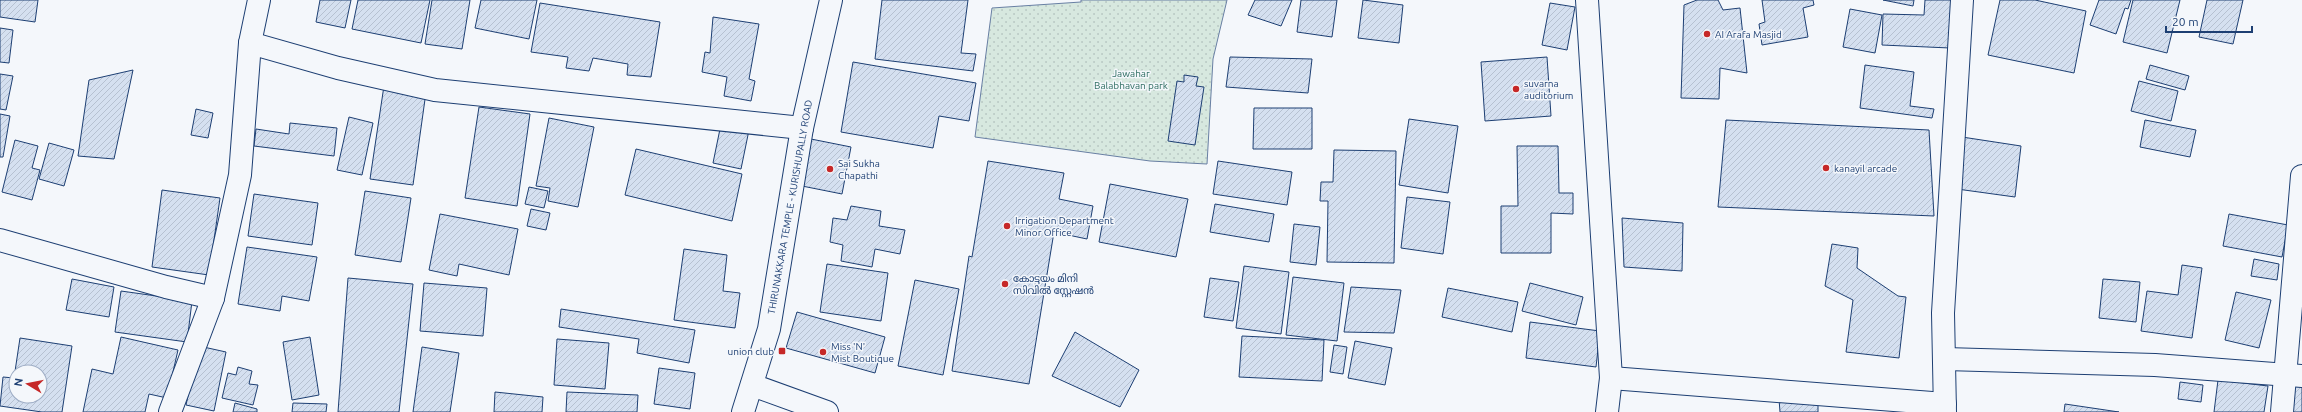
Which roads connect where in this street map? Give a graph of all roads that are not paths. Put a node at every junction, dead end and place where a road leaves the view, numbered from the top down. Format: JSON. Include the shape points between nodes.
{"nodes":[{"id":1,"x":259,"y":0,"type":"edge"},
{"id":2,"x":831,"y":0,"type":"edge"},
{"id":3,"x":1587,"y":0,"type":"edge"},
{"id":4,"x":1962,"y":0,"type":"edge"},
{"id":5,"x":250,"y":43,"type":"junction"},
{"id":6,"x":802,"y":128,"type":"junction"},
{"id":7,"x":2302,"y":176,"type":"edge"},
{"id":8,"x":0,"y":240,"type":"edge"},
{"id":9,"x":212,"y":298,"type":"junction"},
{"id":10,"x":1945,"y":358,"type":"junction"},
{"id":11,"x":2293,"y":374,"type":"edge"},
{"id":12,"x":1611,"y":378,"type":"junction"},
{"id":13,"x":752,"y":385,"type":"junction"},
{"id":14,"x":1945,"y":408,"type":"edge"},
{"id":15,"x":170,"y":412,"type":"edge"},
{"id":16,"x":743,"y":412,"type":"edge"},
{"id":17,"x":827,"y":412,"type":"edge"},
{"id":18,"x":1607,"y":412,"type":"edge"},
{"id":19,"x":2282,"y":412,"type":"edge"}],
"edges":[{"from":1,"to":5,"type":"street"},
{"from":2,"to":6,"type":"street","name":"THIRUNAKKARA TEMPLE - KURISHUPALLY ROAD"},
{"from":3,"to":12,"type":"street"},
{"from":4,"to":10,"type":"street","via":[[1943,313]]},
{"from":5,"to":6,"type":"street","via":[[338,68],[435,90]]},
{"from":5,"to":9,"type":"street","via":[[240,175]]},
{"from":6,"to":13,"type":"street","name":"THIRUNAKKARA TEMPLE - KURISHUPALLY ROAD","via":[[769,329]]},
{"from":7,"to":11,"type":"street"},
{"from":8,"to":9,"type":"street"},
{"from":9,"to":15,"type":"street"},
{"from":10,"to":11,"type":"street","via":[[2155,365]]},
{"from":10,"to":14,"type":"street"},
{"from":11,"to":19,"type":"street"},
{"from":12,"to":14,"type":"street"},
{"from":12,"to":18,"type":"street"},
{"from":13,"to":16,"type":"street","name":"THIRUNAKKARA TEMPLE - KURISHUPALLY ROAD"},
{"from":13,"to":17,"type":"street"}]}
